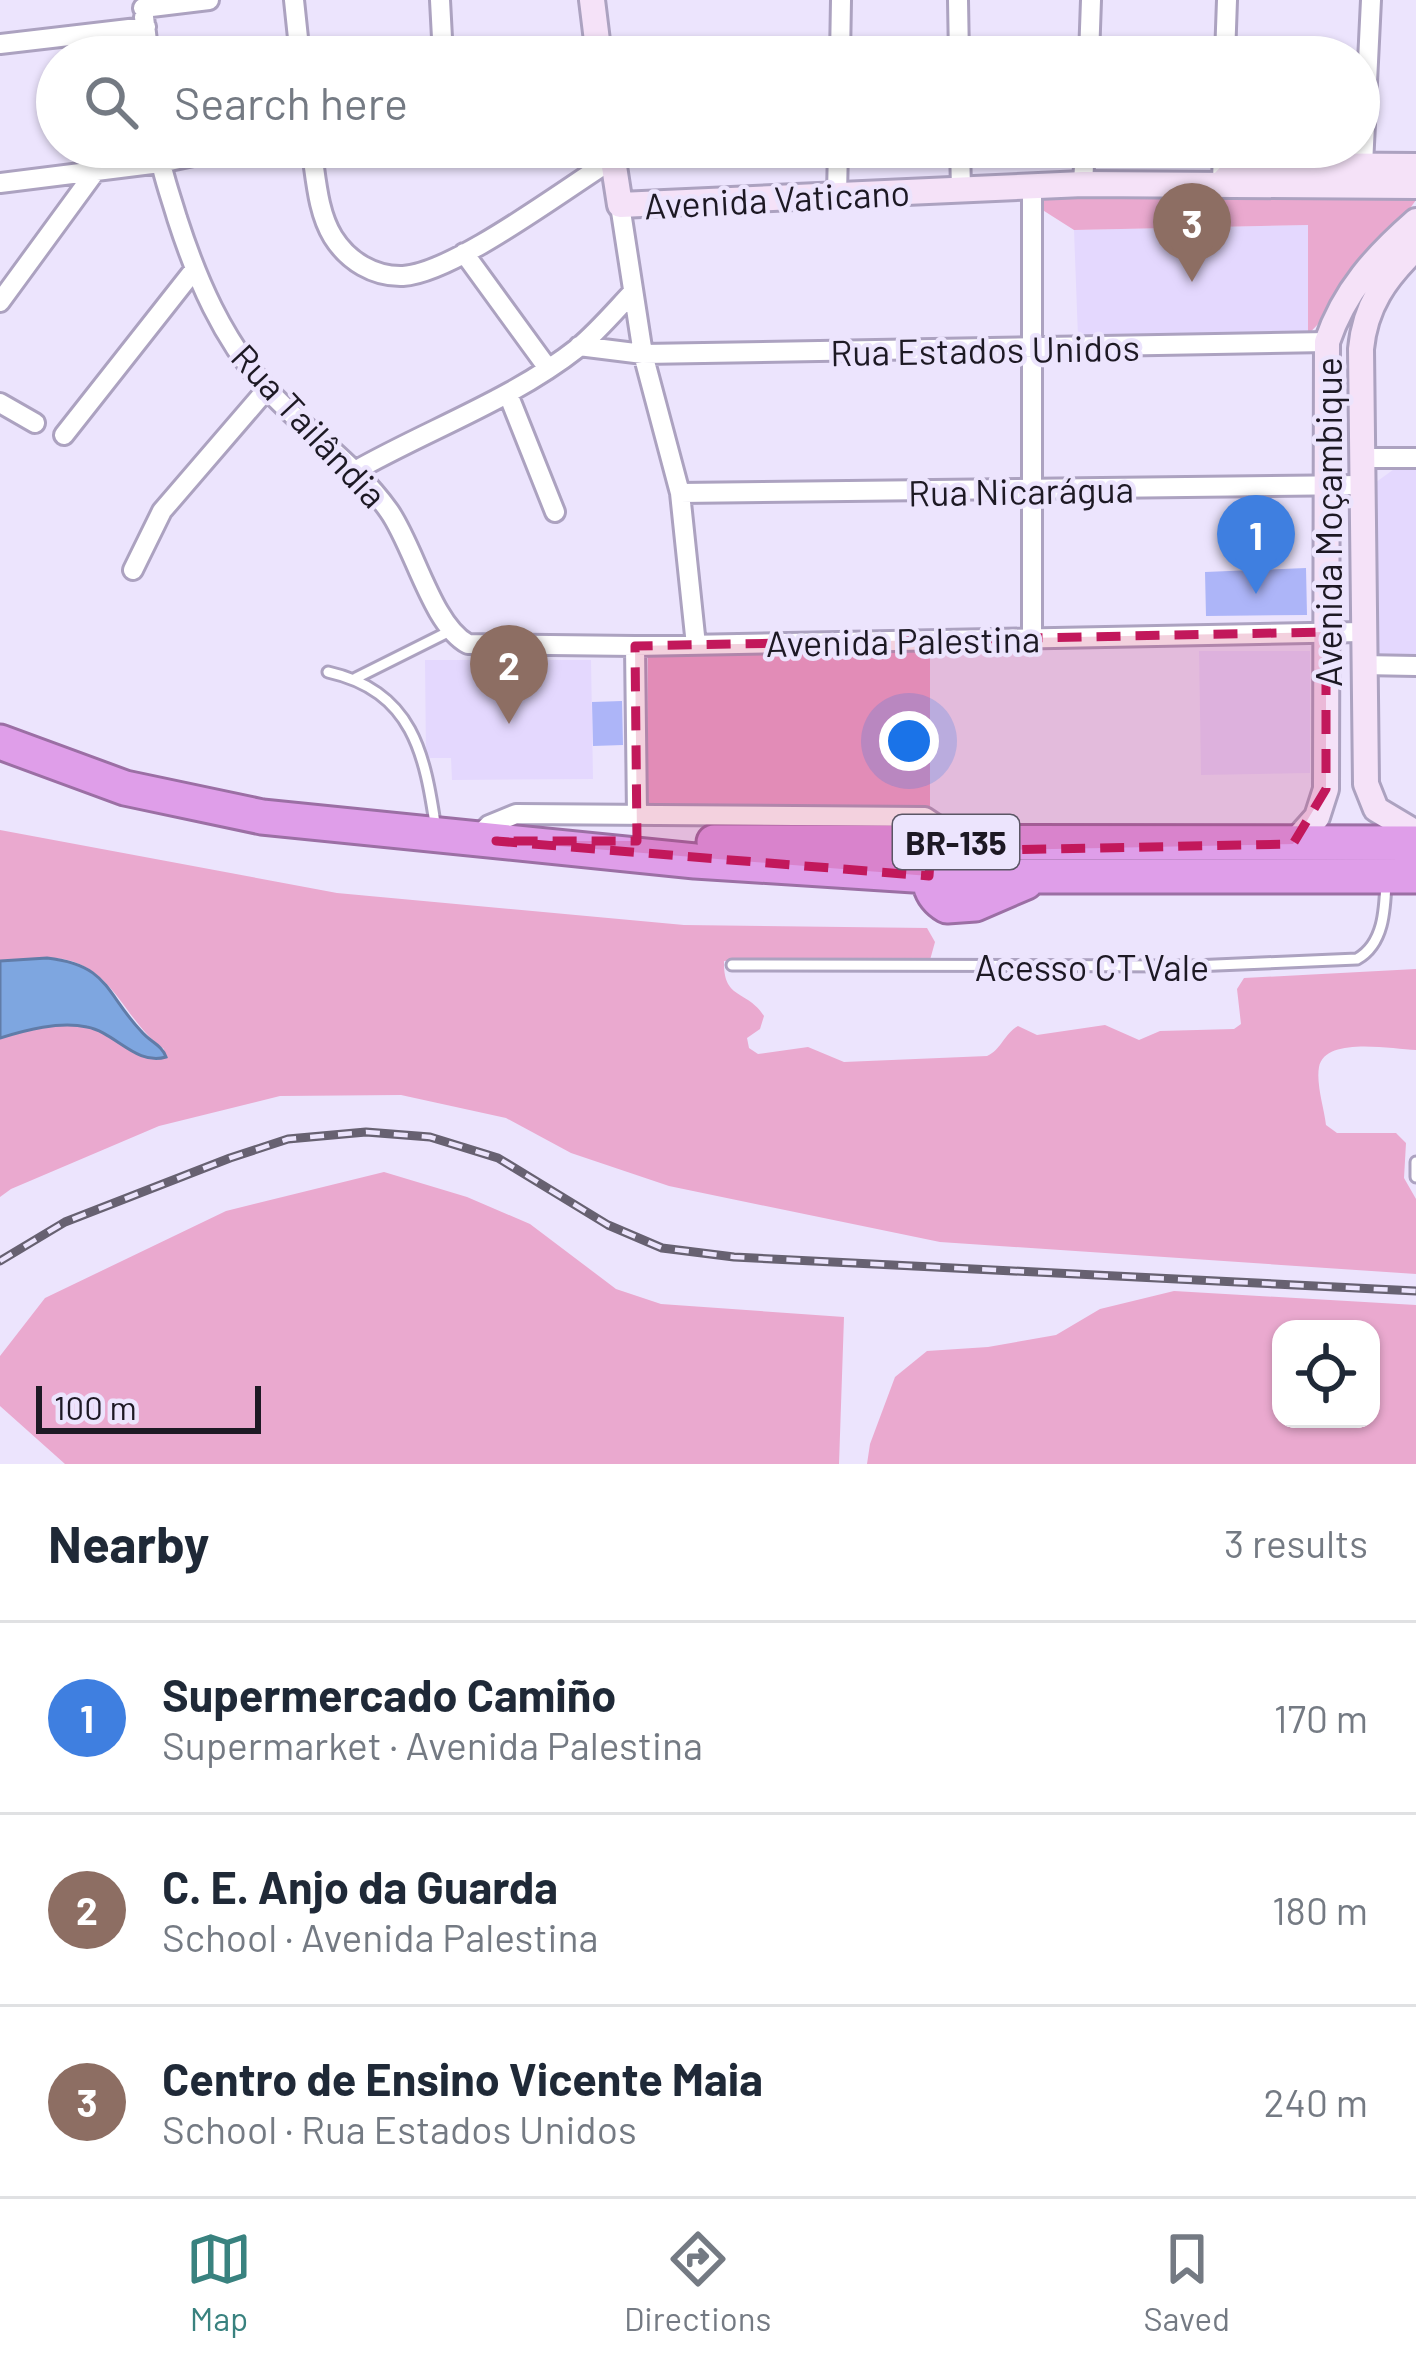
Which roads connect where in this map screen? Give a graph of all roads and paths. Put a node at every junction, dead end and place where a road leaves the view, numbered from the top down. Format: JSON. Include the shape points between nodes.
{"nodes":[{"id":1,"x":209,"y":0,"type":"edge"},
{"id":2,"x":294,"y":0,"type":"edge"},
{"id":3,"x":440,"y":0,"type":"edge"},
{"id":4,"x":592,"y":0,"type":"edge"},
{"id":5,"x":841,"y":0,"type":"edge"},
{"id":6,"x":958,"y":0,"type":"edge"},
{"id":7,"x":1091,"y":0,"type":"edge"},
{"id":8,"x":1227,"y":0,"type":"edge"},
{"id":9,"x":1371,"y":0,"type":"edge"},
{"id":10,"x":144,"y":11,"type":"edge"},
{"id":11,"x":298,"y":36,"type":"edge"},
{"id":12,"x":442,"y":36,"type":"edge"},
{"id":13,"x":596,"y":36,"type":"edge"},
{"id":14,"x":840,"y":36,"type":"edge"},
{"id":15,"x":959,"y":36,"type":"edge"},
{"id":16,"x":1090,"y":36,"type":"edge"},
{"id":17,"x":1226,"y":36,"type":"edge"},
{"id":18,"x":1369,"y":36,"type":"edge"},
{"id":19,"x":0,"y":44,"type":"edge"},
{"id":20,"x":1380,"y":165,"type":"edge"},
{"id":21,"x":1416,"y":166,"type":"edge"},
{"id":22,"x":110,"y":168,"type":"edge"},
{"id":23,"x":163,"y":168,"type":"edge"},
{"id":24,"x":315,"y":168,"type":"edge"},
{"id":25,"x":590,"y":168,"type":"edge"},
{"id":26,"x":614,"y":168,"type":"edge"},
{"id":27,"x":838,"y":168,"type":"edge"},
{"id":28,"x":960,"y":168,"type":"edge"},
{"id":29,"x":1083,"y":168,"type":"edge"},
{"id":30,"x":1222,"y":168,"type":"edge"},
{"id":31,"x":1243,"y":168,"type":"edge"},
{"id":32,"x":95,"y":172,"type":"junction"},
{"id":33,"x":0,"y":183,"type":"edge"},
{"id":34,"x":1222,"y":183,"type":"junction"},
{"id":35,"x":1083,"y":184,"type":"junction"},
{"id":36,"x":1032,"y":186,"type":"junction"},
{"id":37,"x":1416,"y":186,"type":"edge"},
{"id":38,"x":961,"y":189,"type":"junction"},
{"id":39,"x":837,"y":195,"type":"junction"},
{"id":40,"x":620,"y":205,"type":"junction"},
{"id":41,"x":1416,"y":220,"type":"edge"},
{"id":42,"x":1416,"y":248,"type":"edge"},
{"id":43,"x":464,"y":253,"type":"junction"},
{"id":44,"x":194,"y":270,"type":"junction"},
{"id":45,"x":632,"y":293,"type":"junction"},
{"id":46,"x":0,"y":302,"type":"edge"},
{"id":47,"x":1327,"y":342,"type":"junction"},
{"id":48,"x":579,"y":346,"type":"junction"},
{"id":49,"x":1033,"y":348,"type":"junction"},
{"id":50,"x":643,"y":354,"type":"junction"},
{"id":51,"x":547,"y":367,"type":"junction"},
{"id":52,"x":267,"y":389,"type":"junction"},
{"id":53,"x":508,"y":394,"type":"junction"},
{"id":54,"x":0,"y":404,"type":"edge"},
{"id":55,"x":34,"y":423,"type":"dead end"},
{"id":56,"x":64,"y":436,"type":"dead end"},
{"id":57,"x":1362,"y":458,"type":"junction"},
{"id":58,"x":1416,"y":458,"type":"edge"},
{"id":59,"x":355,"y":471,"type":"junction"},
{"id":60,"x":1362,"y":485,"type":"junction"},
{"id":61,"x":1324,"y":486,"type":"junction"},
{"id":62,"x":1031,"y":490,"type":"junction"},
{"id":63,"x":680,"y":493,"type":"junction"},
{"id":64,"x":555,"y":512,"type":"dead end"},
{"id":65,"x":134,"y":570,"type":"dead end"},
{"id":66,"x":450,"y":631,"type":"junction"},
{"id":67,"x":1326,"y":632,"type":"junction"},
{"id":68,"x":1362,"y":632,"type":"junction"},
{"id":69,"x":1032,"y":638,"type":"junction"},
{"id":70,"x":696,"y":645,"type":"junction"},
{"id":71,"x":635,"y":646,"type":"junction"},
{"id":72,"x":1362,"y":665,"type":"junction"},
{"id":73,"x":1416,"y":666,"type":"edge"},
{"id":74,"x":328,"y":672,"type":"dead end"},
{"id":75,"x":356,"y":678,"type":"junction"},
{"id":76,"x":0,"y":742,"type":"edge"},
{"id":77,"x":637,"y":814,"type":"junction"},
{"id":78,"x":1416,"y":833,"type":"edge"},
{"id":79,"x":437,"y":836,"type":"junction"},
{"id":80,"x":486,"y":840,"type":"junction"},
{"id":81,"x":962,"y":842,"type":"junction"},
{"id":82,"x":1078,"y":843,"type":"junction"},
{"id":83,"x":1416,"y":843,"type":"edge"},
{"id":84,"x":1293,"y":844,"type":"junction"},
{"id":85,"x":929,"y":876,"type":"junction"},
{"id":86,"x":1401,"y":876,"type":"edge"},
{"id":87,"x":733,"y":965,"type":"dead end"},
{"id":88,"x":1416,"y":1162,"type":"edge"},
{"id":89,"x":1416,"y":1177,"type":"edge"}],
"edges":[{"from":1,"to":10,"type":"street"},
{"from":2,"to":11,"type":"street"},
{"from":3,"to":12,"type":"street"},
{"from":4,"to":13,"type":"main road"},
{"from":5,"to":14,"type":"street"},
{"from":6,"to":15,"type":"street"},
{"from":7,"to":16,"type":"street"},
{"from":8,"to":17,"type":"street"},
{"from":9,"to":18,"type":"street"},
{"from":10,"to":19,"type":"street"},
{"from":20,"to":21,"type":"main road","name":"Avenida Vaticano"},
{"from":22,"to":32,"type":"street"},
{"from":23,"to":44,"type":"street","name":"Rua Tailândia"},
{"from":24,"to":43,"type":"street","via":[[326,220],[358,263],[404,276]]},
{"from":25,"to":43,"type":"street"},
{"from":26,"to":40,"type":"main road","name":"Avenida Vaticano"},
{"from":27,"to":39,"type":"street"},
{"from":28,"to":38,"type":"street"},
{"from":29,"to":35,"type":"street"},
{"from":30,"to":34,"type":"street"},
{"from":31,"to":34,"type":"main road","name":"Avenida Vaticano"},
{"from":32,"to":33,"type":"street"},
{"from":32,"to":46,"type":"street"},
{"from":34,"to":35,"type":"main road","name":"Avenida Vaticano"},
{"from":34,"to":37,"type":"main road","name":"Avenida Vaticano"},
{"from":35,"to":36,"type":"main road","name":"Avenida Vaticano"},
{"from":36,"to":38,"type":"main road","name":"Avenida Vaticano"},
{"from":36,"to":49,"type":"street"},
{"from":38,"to":39,"type":"main road","name":"Avenida Vaticano"},
{"from":39,"to":40,"type":"main road","name":"Avenida Vaticano"},
{"from":40,"to":45,"type":"street","name":"Avenida Vaticano"},
{"from":41,"to":47,"type":"main road","name":"Avenida Moçambique","via":[[1354,285]]},
{"from":42,"to":57,"type":"main road","name":"Avenida Moçambique","via":[[1380,287],[1363,330]]},
{"from":43,"to":51,"type":"street"},
{"from":44,"to":52,"type":"street","name":"Rua Tailândia"},
{"from":44,"to":56,"type":"street"},
{"from":45,"to":48,"type":"street"},
{"from":45,"to":50,"type":"street","name":"Avenida Vaticano"},
{"from":47,"to":49,"type":"street","name":"Rua Estados Unidos"},
{"from":47,"to":61,"type":"main road","name":"Avenida Moçambique"},
{"from":48,"to":50,"type":"street","name":"Rua Estados Unidos"},
{"from":48,"to":51,"type":"street"},
{"from":49,"to":50,"type":"street","name":"Rua Estados Unidos"},
{"from":49,"to":62,"type":"street"},
{"from":50,"to":63,"type":"street","name":"Avenida Vaticano"},
{"from":51,"to":53,"type":"street"},
{"from":52,"to":59,"type":"street","name":"Rua Tailândia"},
{"from":52,"to":65,"type":"street","via":[[162,511]]},
{"from":53,"to":59,"type":"street"},
{"from":53,"to":64,"type":"street"},
{"from":54,"to":55,"type":"street"},
{"from":57,"to":58,"type":"street"},
{"from":57,"to":60,"type":"main road","name":"Avenida Moçambique"},
{"from":59,"to":66,"type":"street","name":"Rua Tailândia","via":[[392,514]]},
{"from":60,"to":61,"type":"street","name":"Rua Nicarágua"},
{"from":60,"to":68,"type":"main road","name":"Avenida Moçambique"},
{"from":61,"to":62,"type":"street","name":"Rua Nicarágua"},
{"from":61,"to":67,"type":"main road","name":"Avenida Moçambique"},
{"from":62,"to":63,"type":"street","name":"Rua Nicarágua"},
{"from":62,"to":69,"type":"street"},
{"from":63,"to":70,"type":"street","name":"Avenida Vaticano"},
{"from":66,"to":71,"type":"street","name":"Avenida Palestina","via":[[477,646]]},
{"from":66,"to":75,"type":"lane"},
{"from":67,"to":68,"type":"street","name":"Avenida Palestina"},
{"from":67,"to":69,"type":"street","name":"Avenida Palestina"},
{"from":67,"to":84,"type":"main road","name":"Avenida Moçambique","via":[[1326,789],[1317,817]]},
{"from":68,"to":72,"type":"main road","name":"Avenida Moçambique"},
{"from":69,"to":70,"type":"street","name":"Avenida Palestina"},
{"from":70,"to":71,"type":"street","name":"Avenida Palestina"},
{"from":71,"to":77,"type":"street"},
{"from":72,"to":73,"type":"street"},
{"from":72,"to":78,"type":"main road","name":"Avenida Moçambique","via":[[1368,795],[1380,813]]},
{"from":74,"to":75,"type":"lane"},
{"from":75,"to":79,"type":"lane","via":[[391,701],[411,734],[429,780]]},
{"from":76,"to":79,"type":"highway","number":"BR-135","via":[[175,801]]},
{"from":77,"to":80,"type":"street","via":[[516,814],[489,825]]},
{"from":77,"to":81,"type":"street","via":[[925,818]]},
{"from":79,"to":80,"type":"highway","number":"BR-135"},
{"from":80,"to":81,"type":"highway","number":"BR-135"},
{"from":80,"to":85,"type":"highway","number":"BR-135"},
{"from":81,"to":82,"type":"highway","number":"BR-135"},
{"from":82,"to":84,"type":"highway","number":"BR-135"},
{"from":82,"to":85,"type":"highway","via":[[952,850],[932,862]]},
{"from":83,"to":84,"type":"highway","number":"BR-135"},
{"from":85,"to":86,"type":"highway","number":"BR-135","via":[[940,902],[956,908],[1050,876]]},
{"from":86,"to":87,"type":"lane","name":"Acesso CT Vale","via":[[1370,952],[1357,959]]},
{"from":88,"to":89,"type":"lane"}]}
